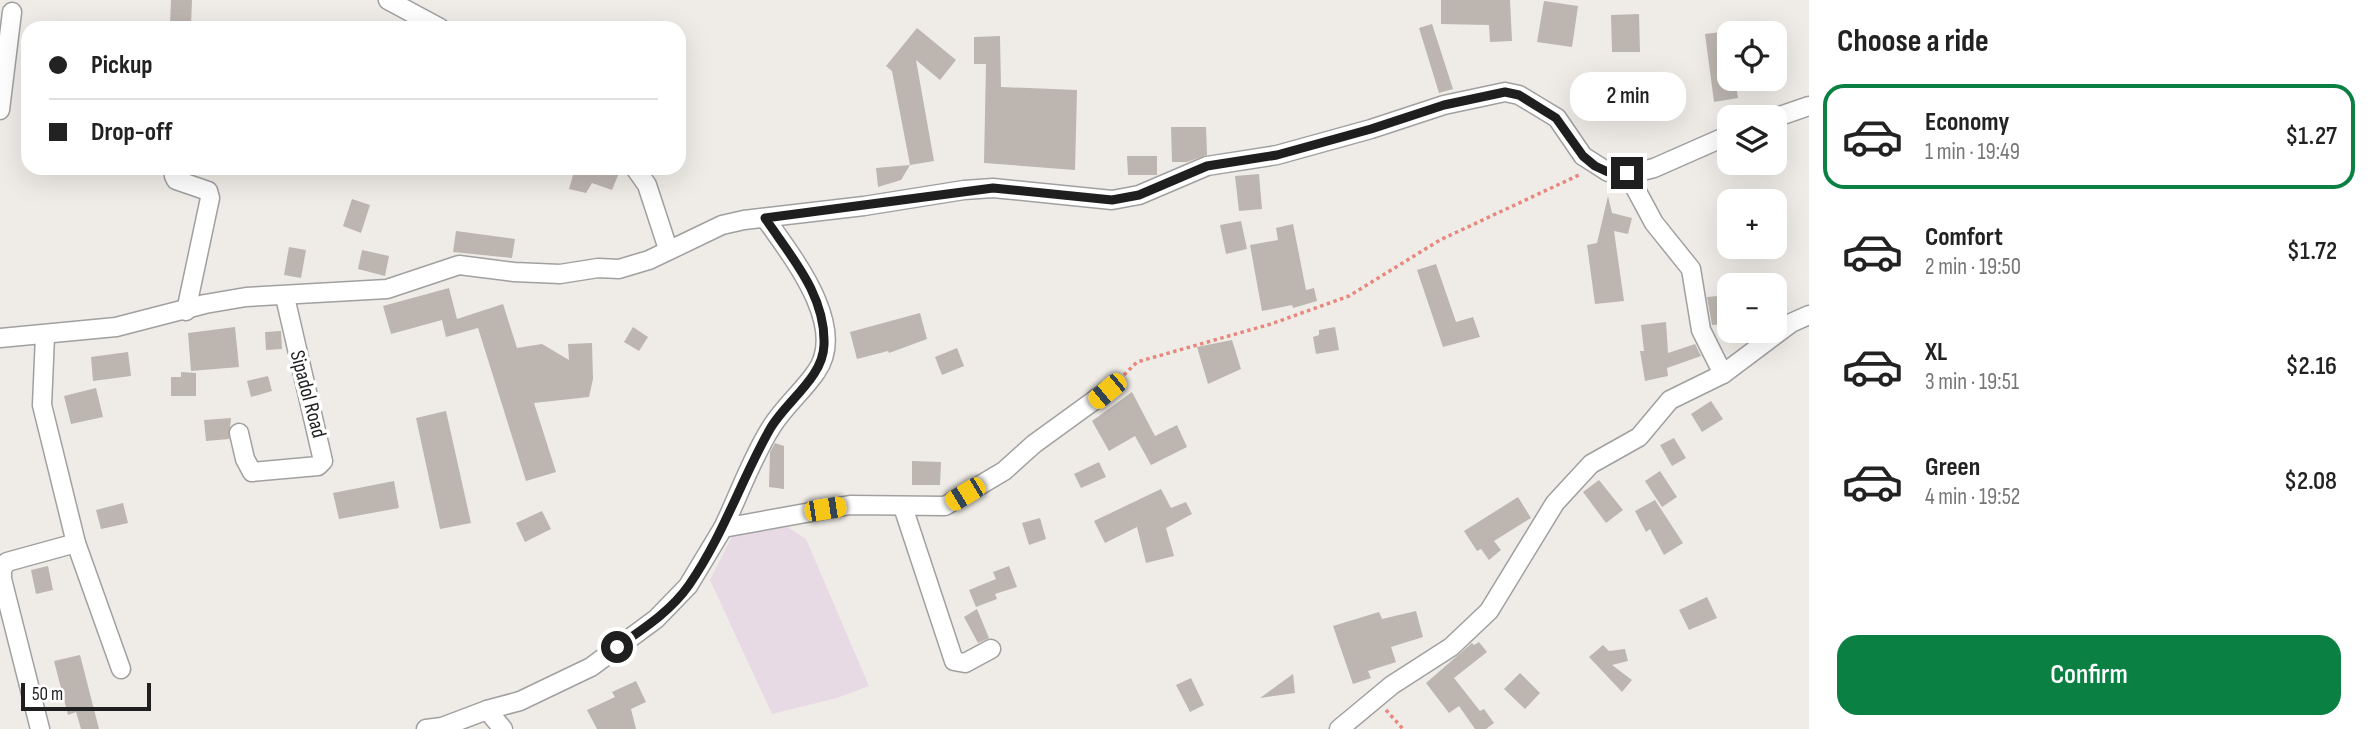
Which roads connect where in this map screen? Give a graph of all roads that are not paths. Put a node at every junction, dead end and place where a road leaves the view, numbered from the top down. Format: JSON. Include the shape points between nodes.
{"nodes":[{"id":1,"x":388,"y":0,"type":"edge"},
{"id":2,"x":12,"y":12,"type":"dead end"},
{"id":3,"x":427,"y":21,"type":"edge"},
{"id":4,"x":1809,"y":106,"type":"edge"},
{"id":5,"x":0,"y":110,"type":"edge"},
{"id":6,"x":1787,"y":114,"type":"edge"},
{"id":7,"x":1717,"y":140,"type":"edge"},
{"id":8,"x":1627,"y":173,"type":"junction"},
{"id":9,"x":174,"y":175,"type":"edge"},
{"id":10,"x":640,"y":175,"type":"edge"},
{"id":11,"x":765,"y":218,"type":"junction"},
{"id":12,"x":668,"y":249,"type":"junction"},
{"id":13,"x":285,"y":297,"type":"junction"},
{"id":14,"x":187,"y":311,"type":"junction"},
{"id":15,"x":1809,"y":315,"type":"edge"},
{"id":16,"x":45,"y":336,"type":"junction"},
{"id":17,"x":0,"y":338,"type":"edge"},
{"id":18,"x":1723,"y":374,"type":"junction"},
{"id":19,"x":1107,"y":391,"type":"road end"},
{"id":20,"x":239,"y":433,"type":"dead end"},
{"id":21,"x":902,"y":507,"type":"junction"},
{"id":22,"x":723,"y":528,"type":"junction"},
{"id":23,"x":76,"y":543,"type":"junction"},
{"id":24,"x":991,"y":649,"type":"dead end"},
{"id":25,"x":121,"y":669,"type":"dead end"},
{"id":26,"x":487,"y":709,"type":"junction"},
{"id":27,"x":40,"y":729,"type":"edge"},
{"id":28,"x":426,"y":729,"type":"edge"},
{"id":29,"x":503,"y":729,"type":"edge"},
{"id":30,"x":1339,"y":729,"type":"edge"}],
"edges":[{"from":1,"to":3,"type":"street"},
{"from":2,"to":5,"type":"street"},
{"from":4,"to":6,"type":"street"},
{"from":7,"to":8,"type":"street","via":[[1654,168]]},
{"from":8,"to":11,"type":"street","via":[[1595,166],[1556,118],[1519,95],[1505,92],[1444,105],[1277,155],[1207,166],[1126,198],[993,188]]},
{"from":8,"to":18,"type":"street","via":[[1654,223],[1691,269],[1701,330]]},
{"from":9,"to":14,"type":"street","via":[[176,180],[208,191],[210,198]]},
{"from":10,"to":12,"type":"street"},
{"from":11,"to":12,"type":"street","via":[[722,225]]},
{"from":11,"to":22,"type":"street","via":[[821,309],[824,347],[818,371],[771,428]]},
{"from":12,"to":13,"type":"street","via":[[619,269],[560,274],[459,265],[387,289]]},
{"from":13,"to":14,"type":"street","via":[[246,297]]},
{"from":13,"to":20,"type":"street","name":"Sipadol Road","via":[[324,461],[318,466],[252,472]]},
{"from":14,"to":16,"type":"street"},
{"from":15,"to":18,"type":"street","via":[[1791,323]]},
{"from":16,"to":17,"type":"street"},
{"from":16,"to":23,"type":"street","via":[[42,404]]},
{"from":18,"to":30,"type":"street","via":[[1670,401],[1639,436],[1591,464],[1555,503],[1489,611],[1451,647]]},
{"from":19,"to":21,"type":"street","via":[[1004,471],[945,506]]},
{"from":21,"to":22,"type":"street","via":[[849,505]]},
{"from":21,"to":24,"type":"street","via":[[954,661],[965,663]]},
{"from":22,"to":26,"type":"street","via":[[688,586],[656,620],[564,683],[520,702]]},
{"from":23,"to":25,"type":"street"},
{"from":23,"to":27,"type":"street","via":[[7,562],[2,569]]},
{"from":26,"to":28,"type":"street"},
{"from":26,"to":29,"type":"street"}]}
